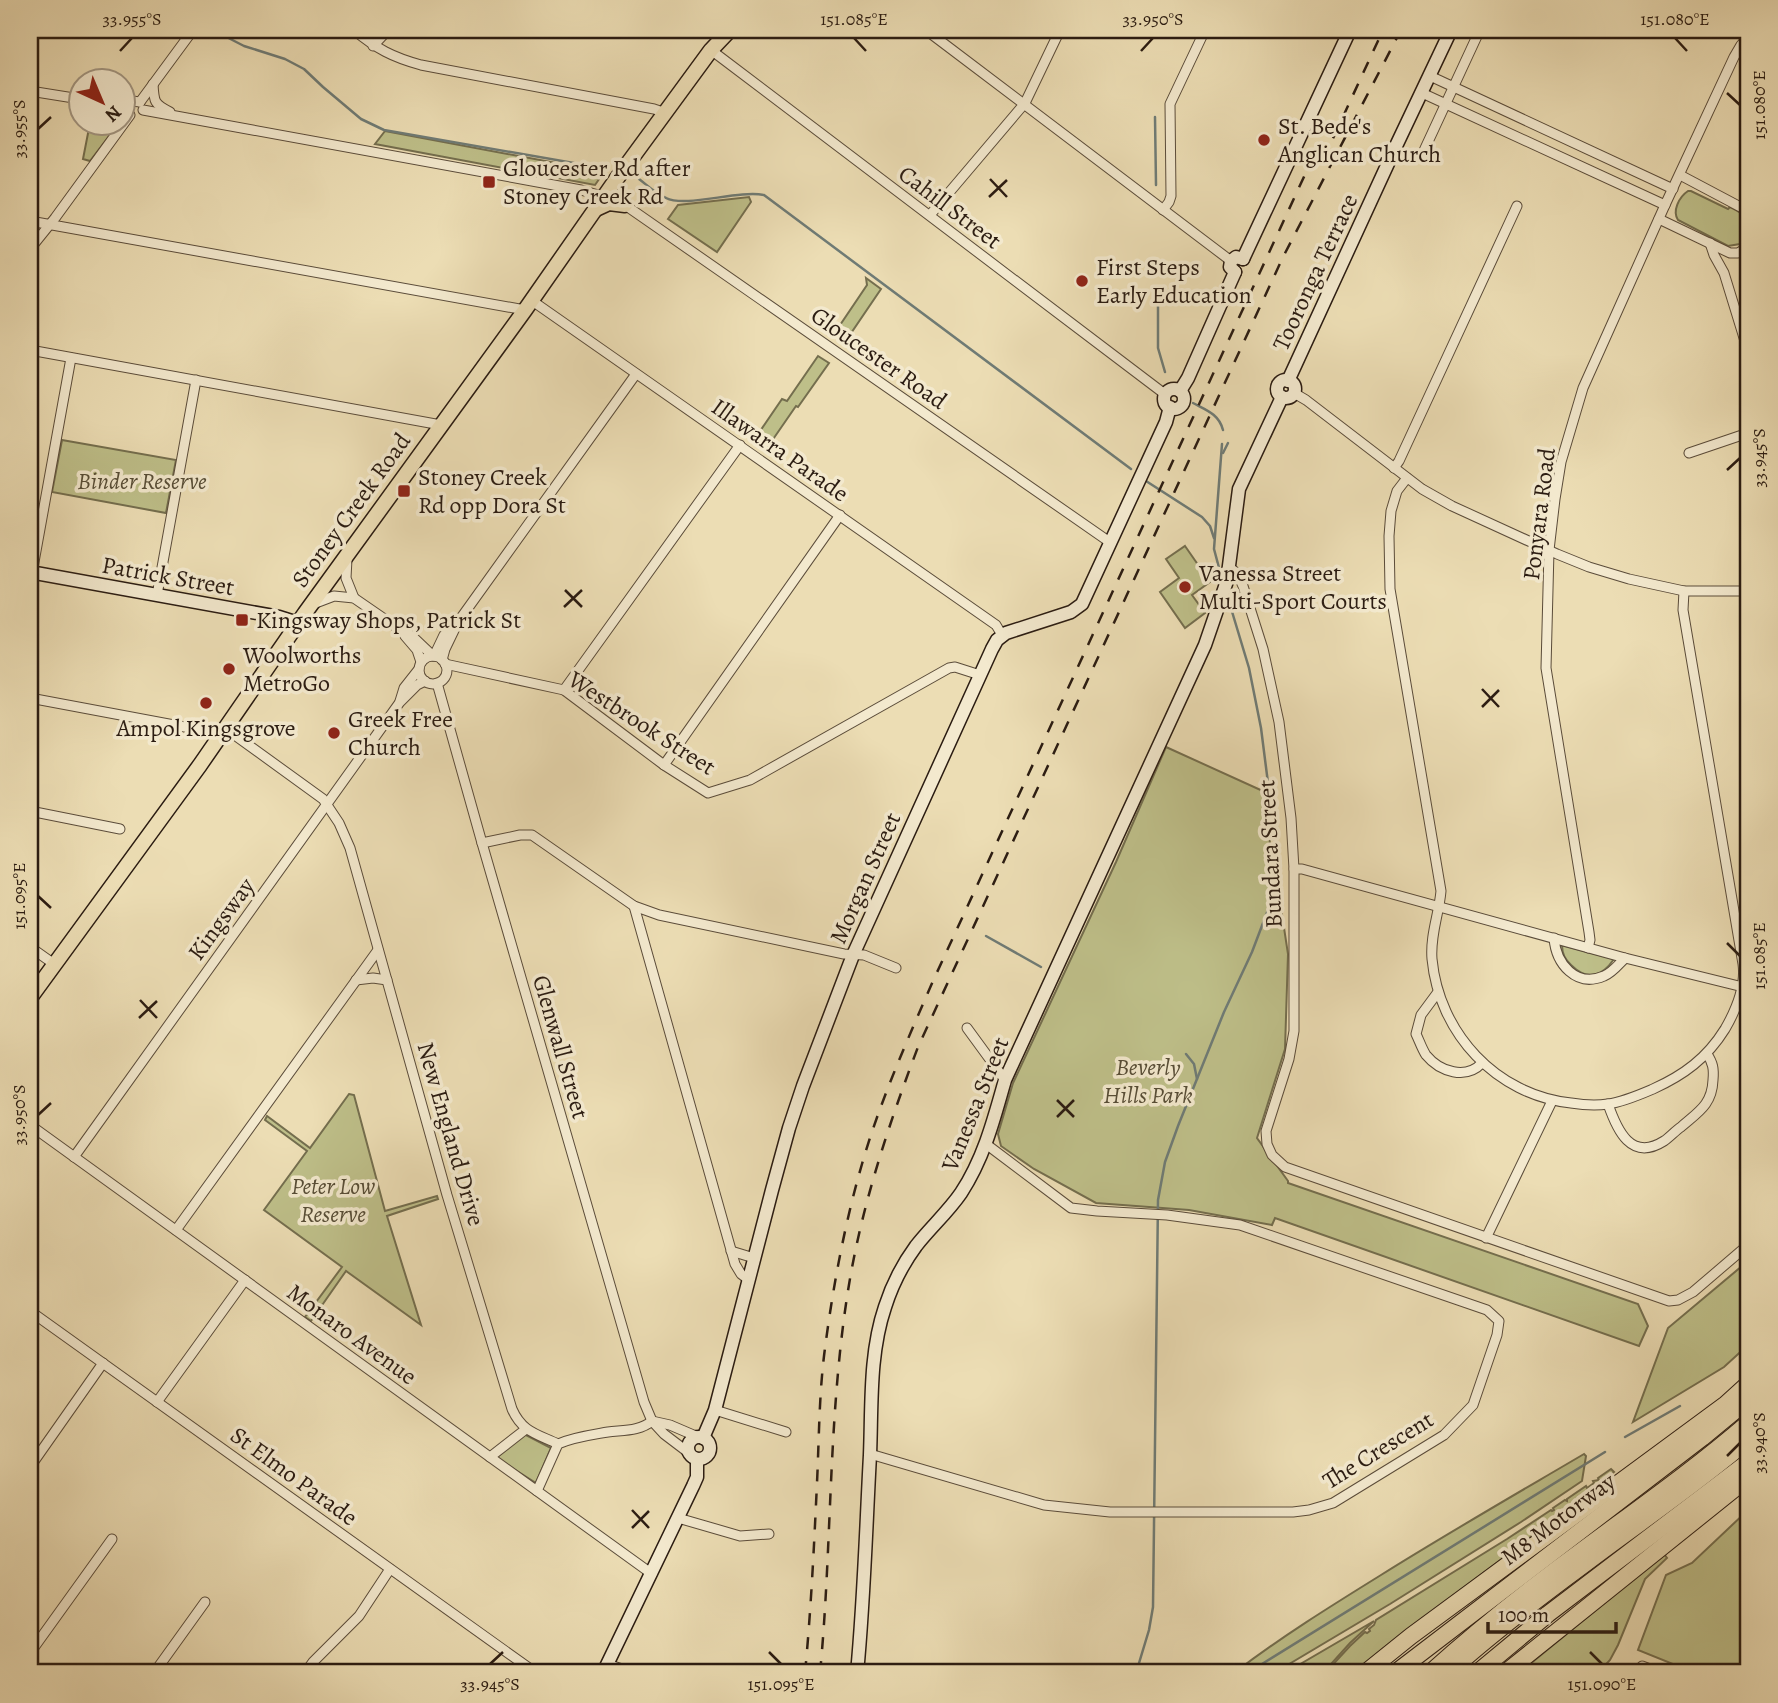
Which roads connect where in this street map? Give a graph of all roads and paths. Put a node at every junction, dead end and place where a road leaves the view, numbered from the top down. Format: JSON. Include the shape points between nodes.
{"nodes":[{"id":1,"x":193,"y":30,"type":"edge"},
{"id":2,"x":354,"y":30,"type":"edge"},
{"id":3,"x":388,"y":30,"type":"edge"},
{"id":4,"x":719,"y":30,"type":"edge"},
{"id":5,"x":730,"y":30,"type":"edge"},
{"id":6,"x":926,"y":30,"type":"edge"},
{"id":7,"x":1060,"y":30,"type":"edge"},
{"id":8,"x":1205,"y":30,"type":"edge"},
{"id":9,"x":1350,"y":30,"type":"edge"},
{"id":10,"x":1451,"y":30,"type":"edge"},
{"id":11,"x":1478,"y":34,"type":"dead end"},
{"id":12,"x":1748,"y":37,"type":"edge"},
{"id":13,"x":373,"y":46,"type":"junction"},
{"id":14,"x":711,"y":50,"type":"junction"},
{"id":15,"x":1430,"y":76,"type":"junction"},
{"id":16,"x":153,"y":84,"type":"junction"},
{"id":17,"x":1454,"y":87,"type":"junction"},
{"id":18,"x":30,"y":90,"type":"edge"},
{"id":19,"x":1422,"y":93,"type":"junction"},
{"id":20,"x":66,"y":96,"type":"edge"},
{"id":21,"x":136,"y":103,"type":"edge"},
{"id":22,"x":1025,"y":103,"type":"junction"},
{"id":23,"x":1446,"y":104,"type":"junction"},
{"id":24,"x":141,"y":106,"type":"junction"},
{"id":25,"x":666,"y":113,"type":"junction"},
{"id":26,"x":136,"y":115,"type":"edge"},
{"id":27,"x":184,"y":119,"type":"junction"},
{"id":28,"x":108,"y":136,"type":"edge"},
{"id":29,"x":1421,"y":157,"type":"dead end"},
{"id":30,"x":1679,"y":176,"type":"junction"},
{"id":31,"x":614,"y":182,"type":"junction"},
{"id":32,"x":1673,"y":189,"type":"junction"},
{"id":33,"x":600,"y":203,"type":"junction"},
{"id":34,"x":625,"y":205,"type":"junction"},
{"id":35,"x":1665,"y":205,"type":"junction"},
{"id":36,"x":1517,"y":206,"type":"dead end"},
{"id":37,"x":1747,"y":208,"type":"edge"},
{"id":38,"x":1163,"y":210,"type":"junction"},
{"id":39,"x":930,"y":215,"type":"junction"},
{"id":40,"x":1659,"y":219,"type":"junction"},
{"id":41,"x":30,"y":220,"type":"edge"},
{"id":42,"x":50,"y":224,"type":"junction"},
{"id":43,"x":1710,"y":243,"type":"junction"},
{"id":44,"x":1748,"y":247,"type":"edge"},
{"id":45,"x":30,"y":249,"type":"edge"},
{"id":46,"x":1730,"y":253,"type":"junction"},
{"id":47,"x":1236,"y":264,"type":"junction"},
{"id":48,"x":1724,"y":273,"type":"junction"},
{"id":49,"x":528,"y":305,"type":"junction"},
{"id":50,"x":30,"y":350,"type":"edge"},
{"id":51,"x":1748,"y":351,"type":"edge"},
{"id":52,"x":71,"y":358,"type":"junction"},
{"id":53,"x":636,"y":374,"type":"junction"},
{"id":54,"x":195,"y":380,"type":"junction"},
{"id":55,"x":1288,"y":395,"type":"junction"},
{"id":56,"x":1168,"y":401,"type":"junction"},
{"id":57,"x":441,"y":425,"type":"junction"},
{"id":58,"x":1748,"y":433,"type":"edge"},
{"id":59,"x":740,"y":446,"type":"junction"},
{"id":60,"x":1689,"y":453,"type":"dead end"},
{"id":61,"x":1394,"y":468,"type":"junction"},
{"id":62,"x":1407,"y":478,"type":"junction"},
{"id":63,"x":840,"y":515,"type":"junction"},
{"id":64,"x":1111,"y":544,"type":"junction"},
{"id":65,"x":1549,"y":550,"type":"junction"},
{"id":66,"x":348,"y":554,"type":"junction"},
{"id":67,"x":31,"y":573,"type":"edge"},
{"id":68,"x":1228,"y":575,"type":"junction"},
{"id":69,"x":1684,"y":591,"type":"junction"},
{"id":70,"x":1748,"y":591,"type":"edge"},
{"id":71,"x":156,"y":595,"type":"junction"},
{"id":72,"x":354,"y":598,"type":"junction"},
{"id":73,"x":311,"y":605,"type":"junction"},
{"id":74,"x":458,"y":622,"type":"junction"},
{"id":75,"x":298,"y":623,"type":"junction"},
{"id":76,"x":399,"y":629,"type":"junction"},
{"id":77,"x":1002,"y":635,"type":"junction"},
{"id":78,"x":412,"y":636,"type":"junction"},
{"id":79,"x":442,"y":639,"type":"junction"},
{"id":80,"x":440,"y":662,"type":"junction"},
{"id":81,"x":420,"y":666,"type":"junction"},
{"id":82,"x":980,"y":675,"type":"junction"},
{"id":83,"x":425,"y":681,"type":"junction"},
{"id":84,"x":437,"y":683,"type":"junction"},
{"id":85,"x":564,"y":690,"type":"junction"},
{"id":86,"x":30,"y":698,"type":"edge"},
{"id":87,"x":400,"y":702,"type":"junction"},
{"id":88,"x":223,"y":731,"type":"junction"},
{"id":89,"x":664,"y":765,"type":"junction"},
{"id":90,"x":327,"y":804,"type":"junction"},
{"id":91,"x":30,"y":811,"type":"edge"},
{"id":92,"x":120,"y":829,"type":"dead end"},
{"id":93,"x":482,"y":843,"type":"junction"},
{"id":94,"x":1294,"y":869,"type":"junction"},
{"id":95,"x":634,"y":906,"type":"junction"},
{"id":96,"x":1438,"y":906,"type":"junction"},
{"id":97,"x":1554,"y":938,"type":"junction"},
{"id":98,"x":30,"y":947,"type":"edge"},
{"id":99,"x":1588,"y":948,"type":"junction"},
{"id":100,"x":378,"y":950,"type":"junction"},
{"id":101,"x":853,"y":955,"type":"junction"},
{"id":102,"x":1625,"y":958,"type":"junction"},
{"id":103,"x":54,"y":964,"type":"junction"},
{"id":104,"x":896,"y":968,"type":"dead end"},
{"id":105,"x":356,"y":980,"type":"junction"},
{"id":106,"x":387,"y":980,"type":"junction"},
{"id":107,"x":1745,"y":988,"type":"edge"},
{"id":108,"x":1438,"y":992,"type":"junction"},
{"id":109,"x":30,"y":998,"type":"edge"},
{"id":110,"x":967,"y":1028,"type":"dead end"},
{"id":111,"x":1707,"y":1054,"type":"junction"},
{"id":112,"x":1482,"y":1063,"type":"junction"},
{"id":113,"x":1005,"y":1080,"type":"junction"},
{"id":114,"x":1552,"y":1101,"type":"junction"},
{"id":115,"x":1608,"y":1104,"type":"junction"},
{"id":116,"x":30,"y":1125,"type":"edge"},
{"id":117,"x":986,"y":1144,"type":"junction"},
{"id":118,"x":74,"y":1157,"type":"junction"},
{"id":119,"x":176,"y":1230,"type":"junction"},
{"id":120,"x":1486,"y":1238,"type":"junction"},
{"id":121,"x":1748,"y":1245,"type":"edge"},
{"id":122,"x":731,"y":1251,"type":"junction"},
{"id":123,"x":754,"y":1258,"type":"junction"},
{"id":124,"x":245,"y":1280,"type":"junction"},
{"id":125,"x":749,"y":1280,"type":"junction"},
{"id":126,"x":30,"y":1311,"type":"edge"},
{"id":127,"x":103,"y":1363,"type":"junction"},
{"id":128,"x":1748,"y":1384,"type":"edge"},
{"id":129,"x":1748,"y":1400,"type":"edge"},
{"id":130,"x":157,"y":1402,"type":"junction"},
{"id":131,"x":715,"y":1410,"type":"junction"},
{"id":132,"x":652,"y":1421,"type":"junction"},
{"id":133,"x":1748,"y":1423,"type":"edge"},
{"id":134,"x":526,"y":1429,"type":"junction"},
{"id":135,"x":786,"y":1432,"type":"dead end"},
{"id":136,"x":701,"y":1437,"type":"junction"},
{"id":137,"x":1748,"y":1440,"type":"edge"},
{"id":138,"x":558,"y":1444,"type":"junction"},
{"id":139,"x":870,"y":1454,"type":"junction"},
{"id":140,"x":693,"y":1456,"type":"junction"},
{"id":141,"x":491,"y":1457,"type":"junction"},
{"id":142,"x":1748,"y":1462,"type":"edge"},
{"id":143,"x":30,"y":1467,"type":"edge"},
{"id":144,"x":1748,"y":1478,"type":"edge"},
{"id":145,"x":537,"y":1491,"type":"junction"},
{"id":146,"x":678,"y":1518,"type":"junction"},
{"id":147,"x":769,"y":1534,"type":"dead end"},
{"id":148,"x":112,"y":1539,"type":"dead end"},
{"id":149,"x":390,"y":1569,"type":"junction"},
{"id":150,"x":652,"y":1574,"type":"junction"},
{"id":151,"x":205,"y":1602,"type":"dead end"},
{"id":152,"x":30,"y":1653,"type":"edge"},
{"id":153,"x":1642,"y":1666,"type":"dead end"},
{"id":154,"x":605,"y":1669,"type":"edge"},
{"id":155,"x":154,"y":1673,"type":"edge"},
{"id":156,"x":305,"y":1673,"type":"edge"},
{"id":157,"x":536,"y":1673,"type":"edge"},
{"id":158,"x":634,"y":1673,"type":"edge"},
{"id":159,"x":857,"y":1673,"type":"edge"},
{"id":160,"x":1365,"y":1673,"type":"edge"},
{"id":161,"x":1395,"y":1673,"type":"edge"},
{"id":162,"x":1430,"y":1673,"type":"edge"},
{"id":163,"x":1448,"y":1673,"type":"edge"},
{"id":164,"x":1477,"y":1673,"type":"edge"},
{"id":165,"x":1505,"y":1673,"type":"edge"},
{"id":166,"x":1657,"y":1673,"type":"edge"}],
"edges":[{"from":1,"to":16,"type":"street"},
{"from":2,"to":13,"type":"street"},
{"from":3,"to":13,"type":"street"},
{"from":4,"to":14,"type":"main road","name":"Stoney Creek Road"},
{"from":5,"to":14,"type":"main road","name":"Stoney Creek Road"},
{"from":6,"to":22,"type":"street"},
{"from":7,"to":22,"type":"street"},
{"from":8,"to":38,"type":"street","via":[[1170,104],[1171,196]]},
{"from":9,"to":47,"type":"street"},
{"from":10,"to":15,"type":"street","name":"Tooronga Terrace"},
{"from":11,"to":17,"type":"street"},
{"from":12,"to":30,"type":"street","name":"Ponyara Road","via":[[1734,57]]},
{"from":13,"to":25,"type":"street","via":[[421,65]]},
{"from":14,"to":25,"type":"main road","name":"Stoney Creek Road"},
{"from":14,"to":39,"type":"street","name":"Cahill Street"},
{"from":15,"to":17,"type":"street"},
{"from":15,"to":19,"type":"street","name":"Tooronga Terrace"},
{"from":16,"to":24,"type":"street"},
{"from":16,"to":27,"type":"street","via":[[157,105]]},
{"from":17,"to":23,"type":"street"},
{"from":17,"to":32,"type":"street"},
{"from":18,"to":20,"type":"street"},
{"from":19,"to":23,"type":"street"},
{"from":19,"to":55,"type":"street","name":"Tooronga Terrace","via":[[1289,381],[1294,386]]},
{"from":21,"to":24,"type":"street"},
{"from":22,"to":38,"type":"street"},
{"from":22,"to":39,"type":"street"},
{"from":23,"to":29,"type":"street"},
{"from":23,"to":35,"type":"street"},
{"from":24,"to":26,"type":"street"},
{"from":24,"to":27,"type":"street"},
{"from":25,"to":31,"type":"main road","name":"Stoney Creek Road"},
{"from":27,"to":33,"type":"street","via":[[581,190]]},
{"from":28,"to":42,"type":"street"},
{"from":30,"to":32,"type":"street","name":"Ponyara Road"},
{"from":30,"to":37,"type":"street"},
{"from":31,"to":33,"type":"main road","name":"Stoney Creek Road"},
{"from":31,"to":34,"type":"main road"},
{"from":32,"to":35,"type":"street","name":"Ponyara Road"},
{"from":33,"to":34,"type":"main road"},
{"from":33,"to":49,"type":"main road","name":"Stoney Creek Road"},
{"from":34,"to":64,"type":"street","name":"Gloucester Road"},
{"from":35,"to":40,"type":"street","name":"Ponyara Road"},
{"from":36,"to":61,"type":"street"},
{"from":38,"to":47,"type":"street"},
{"from":39,"to":56,"type":"street","name":"Cahill Street"},
{"from":40,"to":43,"type":"street"},
{"from":40,"to":65,"type":"street","name":"Ponyara Road","via":[[1583,388],[1561,462]]},
{"from":41,"to":42,"type":"street"},
{"from":42,"to":45,"type":"street"},
{"from":42,"to":49,"type":"street"},
{"from":43,"to":46,"type":"street"},
{"from":43,"to":48,"type":"street"},
{"from":44,"to":46,"type":"street"},
{"from":46,"to":48,"type":"street"},
{"from":47,"to":56,"type":"street","via":[[1188,378],[1180,391],[1172,390]]},
{"from":48,"to":51,"type":"street"},
{"from":49,"to":53,"type":"street","name":"Illawarra Parade"},
{"from":49,"to":57,"type":"main road","name":"Stoney Creek Road"},
{"from":50,"to":52,"type":"street"},
{"from":52,"to":54,"type":"street"},
{"from":52,"to":67,"type":"street"},
{"from":53,"to":59,"type":"street","name":"Illawarra Parade"},
{"from":53,"to":74,"type":"street"},
{"from":54,"to":57,"type":"street"},
{"from":54,"to":71,"type":"street"},
{"from":55,"to":61,"type":"street","via":[[1306,400]]},
{"from":55,"to":68,"type":"street","via":[[1238,489]]},
{"from":56,"to":64,"type":"street","via":[[1166,422]]},
{"from":57,"to":66,"type":"main road","name":"Stoney Creek Road"},
{"from":58,"to":60,"type":"street"},
{"from":59,"to":63,"type":"street","name":"Illawarra Parade"},
{"from":59,"to":85,"type":"street"},
{"from":61,"to":62,"type":"street"},
{"from":62,"to":65,"type":"street","via":[[1452,506]]},
{"from":62,"to":96,"type":"street","via":[[1391,510],[1390,589],[1441,891]]},
{"from":63,"to":77,"type":"street","name":"Illawarra Parade","via":[[996,625]]},
{"from":63,"to":89,"type":"street"},
{"from":64,"to":77,"type":"street","via":[[1077,609]]},
{"from":65,"to":69,"type":"street","via":[[1589,567]]},
{"from":65,"to":99,"type":"street","name":"Ponyara Road","via":[[1546,668]]},
{"from":66,"to":72,"type":"street","via":[[345,574]]},
{"from":66,"to":73,"type":"main road","name":"Stoney Creek Road"},
{"from":67,"to":71,"type":"street","name":"Patrick Street"},
{"from":68,"to":94,"type":"street","name":"Bundara Street","via":[[1237,573],[1264,649],[1279,722]]},
{"from":68,"to":113,"type":"street","name":"Vanessa Street","via":[[1199,660]]},
{"from":69,"to":70,"type":"street"},
{"from":69,"to":107,"type":"street","via":[[1683,610]]},
{"from":71,"to":75,"type":"street","name":"Patrick Street"},
{"from":72,"to":73,"type":"street","via":[[334,596]]},
{"from":72,"to":76,"type":"street"},
{"from":73,"to":75,"type":"main road","name":"Stoney Creek Road"},
{"from":74,"to":79,"type":"street"},
{"from":74,"to":80,"type":"street"},
{"from":75,"to":88,"type":"main road","name":"Stoney Creek Road"},
{"from":76,"to":78,"type":"street"},
{"from":76,"to":81,"type":"street","via":[[417,650]]},
{"from":77,"to":82,"type":"street","name":"Morgan Street"},
{"from":78,"to":79,"type":"street"},
{"from":78,"to":80,"type":"street"},
{"from":79,"to":80,"type":"street"},
{"from":80,"to":81,"type":"street","via":[[426,658]]},
{"from":80,"to":84,"type":"street","via":[[441,681]]},
{"from":80,"to":85,"type":"street","name":"Westbrook Street","via":[[451,670],[463,668]]},
{"from":81,"to":83,"type":"street"},
{"from":81,"to":87,"type":"street","name":"Kingsway"},
{"from":82,"to":89,"type":"street","name":"Westbrook Street","via":[[949,668],[750,780],[708,793]]},
{"from":82,"to":101,"type":"street","name":"Morgan Street"},
{"from":83,"to":84,"type":"street"},
{"from":83,"to":87,"type":"street","name":"Kingsway"},
{"from":84,"to":93,"type":"street","name":"Glenwall Street"},
{"from":85,"to":89,"type":"street","name":"Westbrook Street"},
{"from":86,"to":88,"type":"street"},
{"from":87,"to":90,"type":"street","name":"Kingsway"},
{"from":88,"to":90,"type":"street"},
{"from":88,"to":103,"type":"main road","name":"Stoney Creek Road"},
{"from":90,"to":100,"type":"street","name":"New England Drive","via":[[350,848]]},
{"from":90,"to":118,"type":"street","name":"Kingsway"},
{"from":91,"to":92,"type":"street"},
{"from":93,"to":95,"type":"street","via":[[532,835]]},
{"from":93,"to":132,"type":"street","name":"Glenwall Street"},
{"from":94,"to":96,"type":"street"},
{"from":94,"to":120,"type":"street","name":"Bundara Street","via":[[1294,1031],[1266,1131],[1272,1155],[1285,1167]]},
{"from":95,"to":101,"type":"street"},
{"from":95,"to":122,"type":"street"},
{"from":96,"to":97,"type":"street"},
{"from":96,"to":108,"type":"street","via":[[1432,957]]},
{"from":97,"to":99,"type":"street"},
{"from":97,"to":102,"type":"street","via":[[1562,964],[1588,980],[1606,976]]},
{"from":98,"to":103,"type":"street"},
{"from":99,"to":102,"type":"street"},
{"from":100,"to":105,"type":"street"},
{"from":100,"to":106,"type":"street","name":"New England Drive"},
{"from":101,"to":104,"type":"street"},
{"from":101,"to":123,"type":"street","name":"Morgan Street","via":[[792,1118]]},
{"from":102,"to":107,"type":"street"},
{"from":103,"to":109,"type":"main road","name":"Stoney Creek Road"},
{"from":105,"to":106,"type":"street"},
{"from":105,"to":119,"type":"street"},
{"from":106,"to":134,"type":"street","name":"New England Drive","via":[[509,1401]]},
{"from":107,"to":111,"type":"street"},
{"from":108,"to":112,"type":"street","via":[[1454,1027]]},
{"from":108,"to":112,"type":"street","via":[[1421,1015],[1416,1034],[1426,1054],[1443,1070],[1464,1073]]},
{"from":110,"to":113,"type":"street"},
{"from":111,"to":115,"type":"street","via":[[1671,1081]]},
{"from":111,"to":115,"type":"street","via":[[1713,1071],[1710,1097],[1664,1141],[1637,1147],[1627,1141]]},
{"from":112,"to":114,"type":"street","via":[[1518,1087]]},
{"from":113,"to":117,"type":"street","name":"Vanessa Street"},
{"from":114,"to":115,"type":"street"},
{"from":114,"to":120,"type":"street"},
{"from":116,"to":118,"type":"street","name":"Monaro Avenue"},
{"from":117,"to":139,"type":"street","name":"Vanessa Street","via":[[959,1196],[917,1245],[891,1290],[876,1346]]},
{"from":117,"to":139,"type":"street","name":"The Crescent","via":[[1072,1208],[1240,1225],[1488,1310],[1499,1321],[1497,1335],[1473,1405],[1444,1435],[1333,1503],[1293,1512],[1110,1512],[1044,1506]]},
{"from":118,"to":119,"type":"street","name":"Monaro Avenue"},
{"from":119,"to":124,"type":"street","name":"Monaro Avenue"},
{"from":120,"to":121,"type":"street","via":[[1669,1301],[1693,1292]]},
{"from":122,"to":123,"type":"street"},
{"from":122,"to":125,"type":"street","via":[[738,1270]]},
{"from":123,"to":125,"type":"street","name":"Morgan Street"},
{"from":124,"to":130,"type":"street"},
{"from":124,"to":141,"type":"street","name":"Monaro Avenue"},
{"from":125,"to":131,"type":"street","name":"Morgan Street"},
{"from":126,"to":127,"type":"street","name":"St Elmo Parade"},
{"from":127,"to":130,"type":"street","name":"St Elmo Parade"},
{"from":127,"to":143,"type":"street"},
{"from":128,"to":160,"type":"highway"},
{"from":129,"to":161,"type":"highway","name":"M8 Motorway"},
{"from":130,"to":149,"type":"street","name":"St Elmo Parade"},
{"from":131,"to":135,"type":"street"},
{"from":131,"to":136,"type":"street","name":"Morgan Street"},
{"from":132,"to":136,"type":"street"},
{"from":132,"to":138,"type":"street"},
{"from":132,"to":140,"type":"street"},
{"from":133,"to":162,"type":"highway"},
{"from":134,"to":138,"type":"street"},
{"from":134,"to":141,"type":"street"},
{"from":136,"to":140,"type":"street","via":[[689,1443]]},
{"from":136,"to":140,"type":"street","via":[[710,1445],[709,1452],[705,1458]]},
{"from":137,"to":163,"type":"highway"},
{"from":138,"to":145,"type":"street"},
{"from":139,"to":159,"type":"street","name":"Vanessa Street"},
{"from":140,"to":146,"type":"street","via":[[696,1477]]},
{"from":141,"to":145,"type":"street","name":"Monaro Avenue"},
{"from":142,"to":164,"type":"highway"},
{"from":144,"to":165,"type":"highway"},
{"from":145,"to":150,"type":"street","name":"Monaro Avenue"},
{"from":146,"to":147,"type":"street","via":[[740,1536]]},
{"from":146,"to":150,"type":"street"},
{"from":148,"to":152,"type":"street"},
{"from":149,"to":156,"type":"street","via":[[359,1616]]},
{"from":149,"to":157,"type":"street","name":"St Elmo Parade"},
{"from":150,"to":154,"type":"street"},
{"from":151,"to":155,"type":"street"},
{"from":153,"to":166,"type":"street"},
{"from":154,"to":158,"type":"street"}]}
